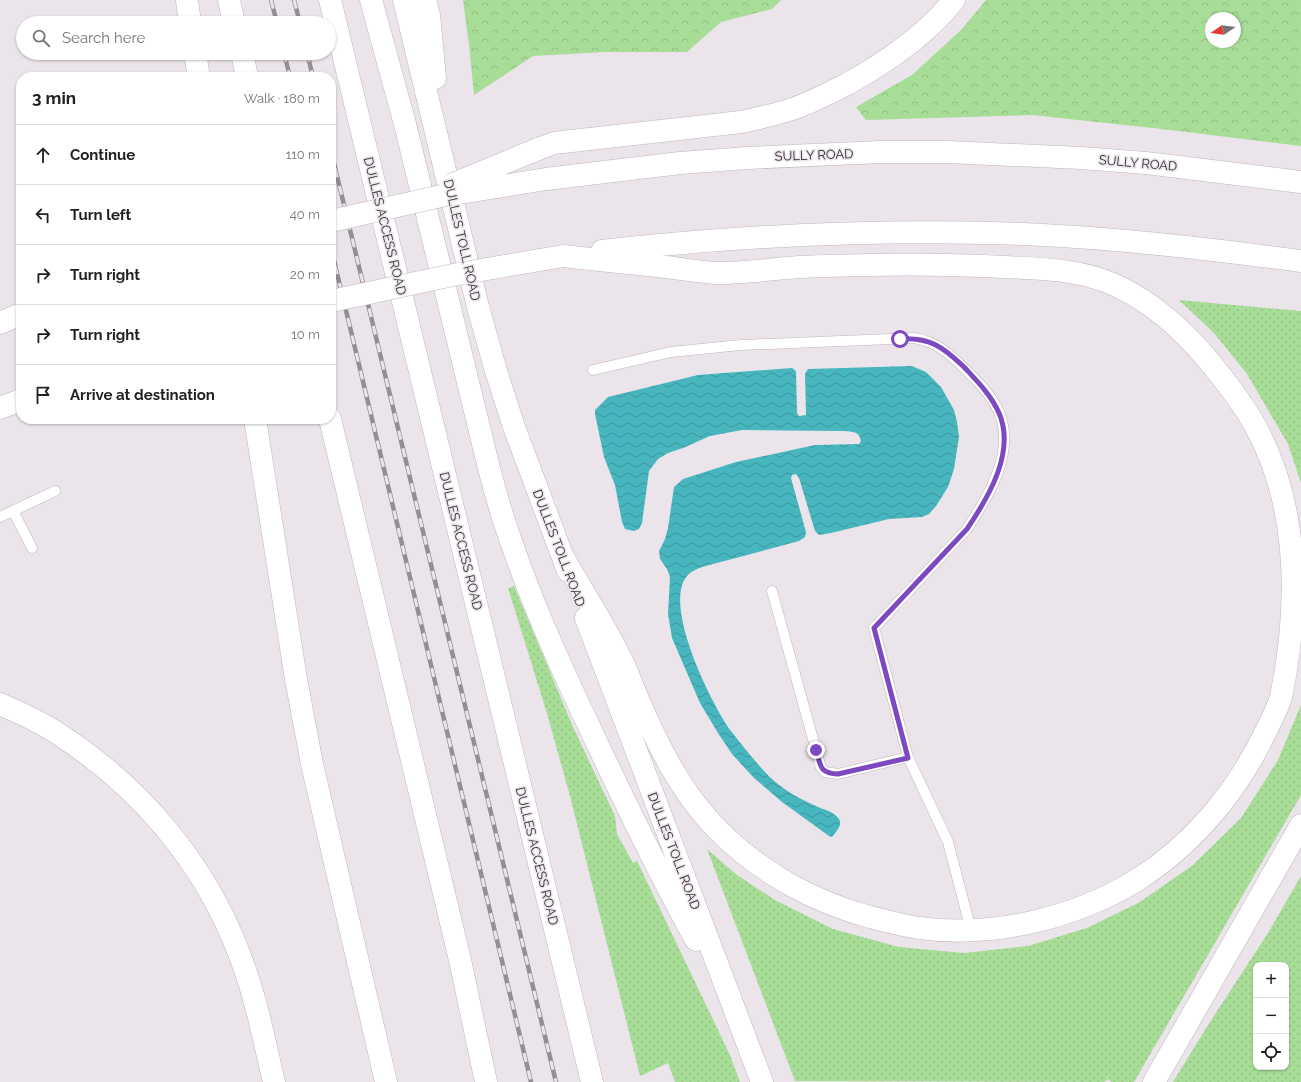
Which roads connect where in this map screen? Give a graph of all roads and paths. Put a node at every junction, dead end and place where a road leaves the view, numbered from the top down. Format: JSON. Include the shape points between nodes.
{"nodes":[{"id":1,"x":187,"y":0,"type":"edge"},
{"id":2,"x":229,"y":0,"type":"edge"},
{"id":3,"x":330,"y":0,"type":"edge"},
{"id":4,"x":372,"y":0,"type":"edge"},
{"id":5,"x":404,"y":0,"type":"edge"},
{"id":6,"x":425,"y":0,"type":"edge"},
{"id":7,"x":954,"y":0,"type":"edge"},
{"id":8,"x":189,"y":16,"type":"edge"},
{"id":9,"x":232,"y":16,"type":"edge"},
{"id":10,"x":334,"y":16,"type":"edge"},
{"id":11,"x":336,"y":25,"type":"edge"},
{"id":12,"x":196,"y":60,"type":"edge"},
{"id":13,"x":244,"y":60,"type":"edge"},
{"id":14,"x":198,"y":72,"type":"edge"},
{"id":15,"x":247,"y":72,"type":"edge"},
{"id":16,"x":443,"y":159,"type":"junction"},
{"id":17,"x":1301,"y":182,"type":"edge"},
{"id":18,"x":404,"y":204,"type":"junction"},
{"id":19,"x":336,"y":220,"type":"edge"},
{"id":20,"x":564,"y":256,"type":"junction"},
{"id":21,"x":1301,"y":261,"type":"edge"},
{"id":22,"x":336,"y":300,"type":"edge"},
{"id":23,"x":16,"y":316,"type":"edge"},
{"id":24,"x":0,"y":323,"type":"edge"},
{"id":25,"x":593,"y":370,"type":"dead end"},
{"id":26,"x":16,"y":402,"type":"edge"},
{"id":27,"x":0,"y":408,"type":"edge"},
{"id":28,"x":256,"y":424,"type":"edge"},
{"id":29,"x":331,"y":424,"type":"edge"},
{"id":30,"x":55,"y":491,"type":"dead end"},
{"id":31,"x":13,"y":511,"type":"junction"},
{"id":32,"x":0,"y":517,"type":"edge"},
{"id":33,"x":32,"y":548,"type":"dead end"},
{"id":34,"x":563,"y":557,"type":"junction"},
{"id":35,"x":772,"y":591,"type":"dead end"},
{"id":36,"x":0,"y":704,"type":"edge"},
{"id":37,"x":908,"y":758,"type":"junction"},
{"id":38,"x":1301,"y":825,"type":"edge"},
{"id":39,"x":972,"y":930,"type":"junction"},
{"id":40,"x":732,"y":1006,"type":"junction"},
{"id":41,"x":274,"y":1082,"type":"edge"},
{"id":42,"x":386,"y":1082,"type":"edge"},
{"id":43,"x":486,"y":1082,"type":"edge"},
{"id":44,"x":592,"y":1082,"type":"edge"},
{"id":45,"x":762,"y":1082,"type":"edge"},
{"id":46,"x":1154,"y":1082,"type":"edge"}],
"edges":[{"from":1,"to":8,"type":"highway"},
{"from":2,"to":9,"type":"highway"},
{"from":3,"to":10,"type":"highway","name":"DULLES ACCESS ROAD"},
{"from":4,"to":40,"type":"highway","via":[[487,460],[512,544],[557,657],[633,819],[672,898]]},
{"from":5,"to":16,"type":"highway","name":"DULLES TOLL ROAD"},
{"from":6,"to":16,"type":"highway","via":[[429,15]]},
{"from":7,"to":18,"type":"highway","bridge":true,"via":[[928,28],[886,61],[822,97],[793,109],[742,122],[554,143]]},
{"from":11,"to":44,"type":"highway","name":"DULLES ACCESS ROAD"},
{"from":12,"to":14,"type":"highway"},
{"from":13,"to":15,"type":"highway"},
{"from":16,"to":34,"type":"highway","name":"DULLES TOLL ROAD","via":[[496,371],[514,427]]},
{"from":17,"to":18,"type":"highway","name":"SULLY ROAD","bridge":true,"via":[[1146,163],[1081,158],[948,152],[844,153],[680,163],[546,179]]},
{"from":18,"to":19,"type":"highway","name":"SULLY ROAD","bridge":true},
{"from":20,"to":21,"type":"highway","via":[[764,236],[950,232],[1094,238]]},
{"from":20,"to":22,"type":"highway","bridge":true,"via":[[415,282]]},
{"from":20,"to":39,"type":"highway","via":[[716,273],[898,265],[1028,268],[1068,271],[1091,276],[1145,301],[1179,329],[1210,362],[1261,435],[1279,478],[1294,527],[1299,589],[1298,619],[1287,676],[1280,701],[1255,754],[1222,804],[1201,827],[1140,878],[1095,902],[1049,918],[1024,924]]},
{"from":23,"to":24,"type":"highway"},
{"from":25,"to":37,"type":"lane","via":[[671,352],[741,344],[914,338],[944,349],[979,383],[994,403],[1004,430],[1001,462],[989,491],[967,529],[874,628]]},
{"from":26,"to":27,"type":"highway"},
{"from":28,"to":42,"type":"highway","via":[[312,764]]},
{"from":29,"to":43,"type":"highway","via":[[459,952]]},
{"from":30,"to":31,"type":"lane"},
{"from":31,"to":32,"type":"lane"},
{"from":31,"to":33,"type":"lane"},
{"from":34,"to":39,"type":"highway","via":[[622,659],[649,724],[679,780],[716,829],[742,853],[771,874],[800,890],[857,913],[918,928]]},
{"from":34,"to":40,"type":"highway","name":"DULLES TOLL ROAD"},
{"from":35,"to":37,"type":"lane","via":[[821,768],[825,772],[838,774]]},
{"from":36,"to":41,"type":"highway","via":[[53,730],[104,767],[132,791],[176,841],[198,871],[236,945],[252,993]]},
{"from":37,"to":39,"type":"lane","via":[[948,842]]},
{"from":38,"to":46,"type":"highway"},
{"from":40,"to":45,"type":"highway","name":"DULLES TOLL ROAD"}]}
